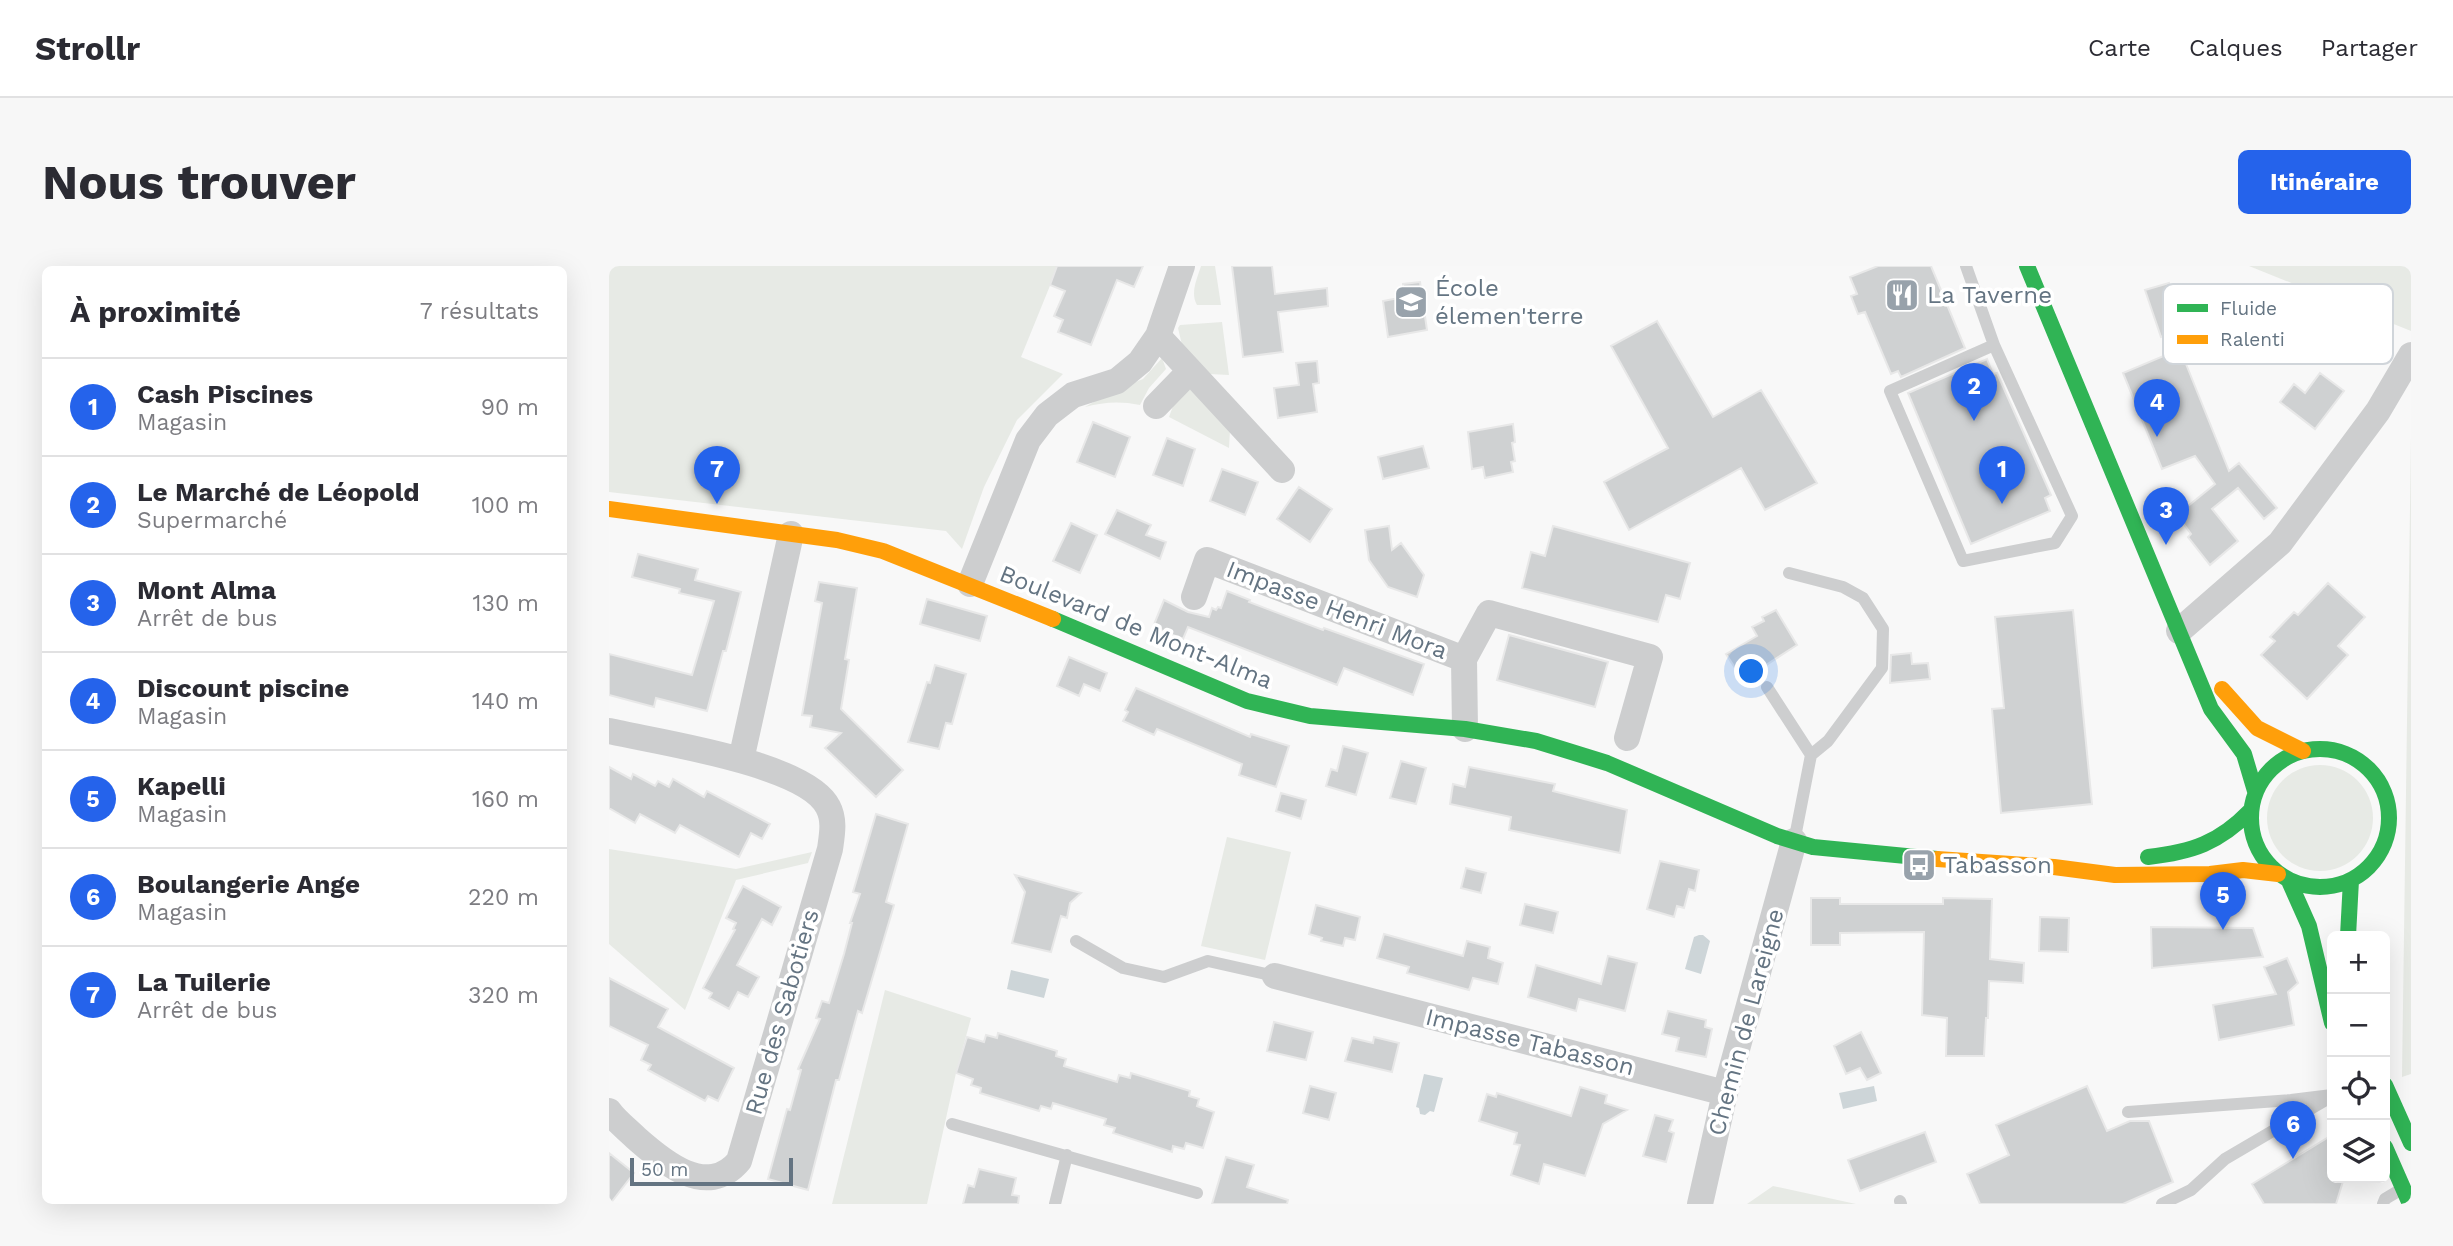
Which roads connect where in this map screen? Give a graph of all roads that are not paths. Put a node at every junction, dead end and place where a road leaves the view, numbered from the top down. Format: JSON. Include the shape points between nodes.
{"nodes":[{"id":1,"x":1182,"y":266,"type":"edge"},
{"id":2,"x":1966,"y":266,"type":"edge"},
{"id":3,"x":2027,"y":266,"type":"edge"},
{"id":4,"x":1158,"y":336,"type":"junction"},
{"id":5,"x":1994,"y":345,"type":"junction"},
{"id":6,"x":2411,"y":355,"type":"edge"},
{"id":7,"x":1190,"y":371,"type":"junction"},
{"id":8,"x":1156,"y":406,"type":"dead end"},
{"id":9,"x":1282,"y":470,"type":"dead end"},
{"id":10,"x":609,"y":509,"type":"edge"},
{"id":11,"x":791,"y":534,"type":"junction"},
{"id":12,"x":1789,"y":573,"type":"dead end"},
{"id":13,"x":970,"y":584,"type":"junction"},
{"id":14,"x":1194,"y":597,"type":"dead end"},
{"id":15,"x":2179,"y":631,"type":"junction"},
{"id":16,"x":1464,"y":659,"type":"junction"},
{"id":17,"x":1766,"y":687,"type":"dead end"},
{"id":18,"x":1465,"y":729,"type":"junction"},
{"id":19,"x":609,"y":732,"type":"edge"},
{"id":20,"x":1627,"y":738,"type":"dead end"},
{"id":21,"x":2303,"y":751,"type":"junction"},
{"id":22,"x":1811,"y":755,"type":"junction"},
{"id":23,"x":741,"y":760,"type":"junction"},
{"id":24,"x":2372,"y":773,"type":"junction"},
{"id":25,"x":2399,"y":777,"type":"dead end"},
{"id":26,"x":2255,"y":791,"type":"junction"},
{"id":27,"x":2250,"y":811,"type":"junction"},
{"id":28,"x":2402,"y":830,"type":"dead end"},
{"id":29,"x":1794,"y":841,"type":"junction"},
{"id":30,"x":2385,"y":843,"type":"junction"},
{"id":31,"x":2054,"y":867,"type":"junction"},
{"id":32,"x":2283,"y":877,"type":"junction"},
{"id":33,"x":2351,"y":880,"type":"junction"},
{"id":34,"x":2348,"y":931,"type":"edge"},
{"id":35,"x":1076,"y":941,"type":"dead end"},
{"id":36,"x":1275,"y":976,"type":"joint"},
{"id":37,"x":2327,"y":1002,"type":"edge"},
{"id":38,"x":1725,"y":1093,"type":"junction"},
{"id":39,"x":2327,"y":1096,"type":"edge"},
{"id":40,"x":2327,"y":1099,"type":"edge"},
{"id":41,"x":2391,"y":1108,"type":"edge"},
{"id":42,"x":609,"y":1111,"type":"edge"},
{"id":43,"x":2128,"y":1112,"type":"dead end"},
{"id":44,"x":952,"y":1124,"type":"dead end"},
{"id":45,"x":2411,"y":1143,"type":"edge"},
{"id":46,"x":1067,"y":1155,"type":"junction"},
{"id":47,"x":2390,"y":1161,"type":"edge"},
{"id":48,"x":1197,"y":1192,"type":"dead end"},
{"id":49,"x":2402,"y":1195,"type":"edge"},
{"id":50,"x":1055,"y":1204,"type":"edge"},
{"id":51,"x":1700,"y":1204,"type":"edge"},
{"id":52,"x":2162,"y":1204,"type":"edge"}],
"edges":[{"from":1,"to":4,"type":"street"},
{"from":2,"to":5,"type":"lane"},
{"from":3,"to":15,"type":"street"},
{"from":4,"to":7,"type":"street"},
{"from":4,"to":13,"type":"street","via":[[1117,381],[1073,395],[1047,415],[1028,440]]},
{"from":5,"to":5,"type":"lane","via":[[1890,391],[1963,561],[2055,543],[2072,516]]},
{"from":6,"to":15,"type":"street","via":[[2378,411],[2280,543]]},
{"from":7,"to":8,"type":"street"},
{"from":7,"to":9,"type":"street"},
{"from":10,"to":11,"type":"street","name":"Boulevard de Mont-Alma"},
{"from":11,"to":13,"type":"street","name":"Boulevard de Mont-Alma","via":[[883,551]]},
{"from":11,"to":23,"type":"street"},
{"from":12,"to":22,"type":"lane","via":[[1843,587],[1863,598],[1883,629],[1882,668],[1828,741]]},
{"from":13,"to":18,"type":"street","name":"Boulevard de Mont-Alma","via":[[1270,708],[1310,716]]},
{"from":14,"to":16,"type":"street","name":"Impasse Henri Mora","via":[[1207,560]]},
{"from":15,"to":21,"type":"street","via":[[2257,728]]},
{"from":15,"to":26,"type":"street","via":[[2211,709],[2244,754]]},
{"from":16,"to":18,"type":"street"},
{"from":16,"to":20,"type":"street","via":[[1489,613],[1650,657]]},
{"from":17,"to":22,"type":"lane"},
{"from":18,"to":29,"type":"street","name":"Boulevard de Mont-Alma","via":[[1537,741],[1596,759]]},
{"from":19,"to":23,"type":"street","name":"Rue des Sabotiers"},
{"from":21,"to":24,"type":"street","via":[[2341,752]]},
{"from":21,"to":26,"type":"street","via":[[2283,759]]},
{"from":22,"to":29,"type":"lane"},
{"from":23,"to":42,"type":"street","name":"Rue des Sabotiers","via":[[797,779],[814,791],[828,806],[833,827],[739,1161],[723,1174],[697,1177],[652,1152]]},
{"from":24,"to":25,"type":"street"},
{"from":24,"to":30,"type":"street","via":[[2388,806]]},
{"from":26,"to":27,"type":"street"},
{"from":27,"to":31,"type":"street","name":"Boulevard de Mont-Alma","via":[[2205,847]]},
{"from":27,"to":32,"type":"street","via":[[2252,835],[2262,857]]},
{"from":28,"to":30,"type":"street"},
{"from":29,"to":31,"type":"street","name":"Boulevard de Mont-Alma","via":[[1823,848]]},
{"from":29,"to":38,"type":"street","name":"Chemin de Lareigne"},
{"from":30,"to":33,"type":"street","via":[[2377,858]]},
{"from":31,"to":32,"type":"street","name":"Boulevard de Mont-Alma","via":[[2115,875],[2243,870]]},
{"from":32,"to":33,"type":"street","via":[[2309,887],[2331,887]]},
{"from":32,"to":37,"type":"street","via":[[2309,926]]},
{"from":33,"to":34,"type":"street"},
{"from":35,"to":36,"type":"lane","via":[[1123,968],[1164,977],[1208,961]]},
{"from":36,"to":38,"type":"street","name":"Impasse Tabasson","via":[[1338,980]]},
{"from":38,"to":51,"type":"street","name":"Chemin de Lareigne"},
{"from":39,"to":43,"type":"lane"},
{"from":40,"to":52,"type":"lane","via":[[2225,1159],[2191,1190]]},
{"from":41,"to":45,"type":"street"},
{"from":44,"to":46,"type":"lane"},
{"from":46,"to":48,"type":"lane"},
{"from":46,"to":50,"type":"lane"},
{"from":47,"to":49,"type":"street"}]}
